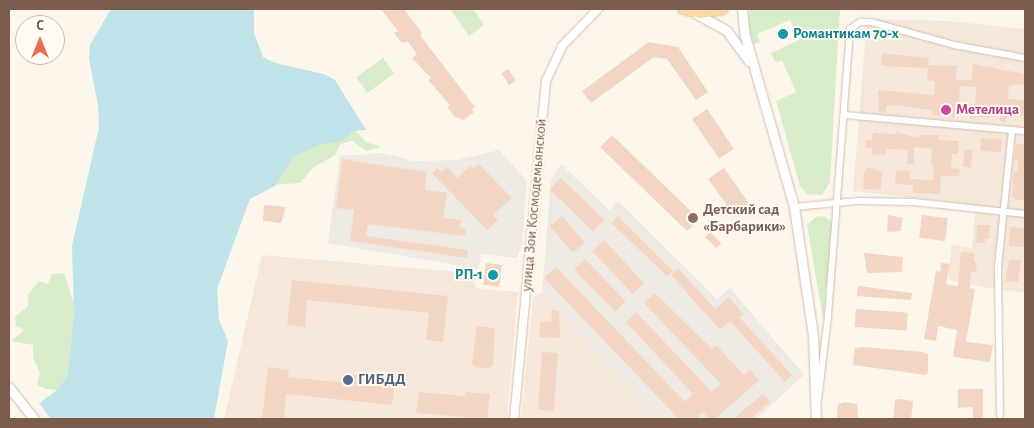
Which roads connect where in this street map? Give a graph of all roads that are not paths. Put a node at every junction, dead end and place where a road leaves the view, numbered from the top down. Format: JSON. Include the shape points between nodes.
{"nodes":[{"id":1,"x":598,"y":9,"type":"edge"},
{"id":2,"x":723,"y":9,"type":"edge"},
{"id":3,"x":742,"y":9,"type":"edge"},
{"id":4,"x":687,"y":10,"type":"edge"},
{"id":5,"x":1025,"y":58,"type":"edge"},
{"id":6,"x":754,"y":70,"type":"junction"},
{"id":7,"x":844,"y":115,"type":"junction"},
{"id":8,"x":1012,"y":130,"type":"junction"},
{"id":9,"x":1025,"y":131,"type":"edge"},
{"id":10,"x":837,"y":202,"type":"junction"},
{"id":11,"x":794,"y":207,"type":"junction"},
{"id":12,"x":1003,"y":212,"type":"junction"},
{"id":13,"x":1025,"y":214,"type":"edge"},
{"id":14,"x":9,"y":387,"type":"edge"},
{"id":15,"x":1000,"y":415,"type":"dead end"},
{"id":16,"x":816,"y":418,"type":"edge"},
{"id":17,"x":34,"y":419,"type":"edge"},
{"id":18,"x":514,"y":419,"type":"edge"}],
"edges":[{"from":1,"to":18,"type":"street","name":"улица Зои Космодемьянской","via":[[562,46],[546,81]]},
{"from":2,"to":4,"type":"main road"},
{"from":3,"to":6,"type":"main road"},
{"from":4,"to":6,"type":"main road","via":[[728,31]]},
{"from":5,"to":7,"type":"street","via":[[954,45],[871,22],[855,24],[848,35]]},
{"from":6,"to":11,"type":"main road"},
{"from":7,"to":8,"type":"street"},
{"from":7,"to":10,"type":"street"},
{"from":8,"to":9,"type":"street"},
{"from":8,"to":12,"type":"street"},
{"from":10,"to":11,"type":"street"},
{"from":10,"to":12,"type":"street","via":[[914,202]]},
{"from":10,"to":16,"type":"street"},
{"from":11,"to":16,"type":"main road","via":[[813,335]]},
{"from":12,"to":13,"type":"street"},
{"from":12,"to":15,"type":"street","via":[[998,283]]},
{"from":14,"to":17,"type":"main road"}]}
